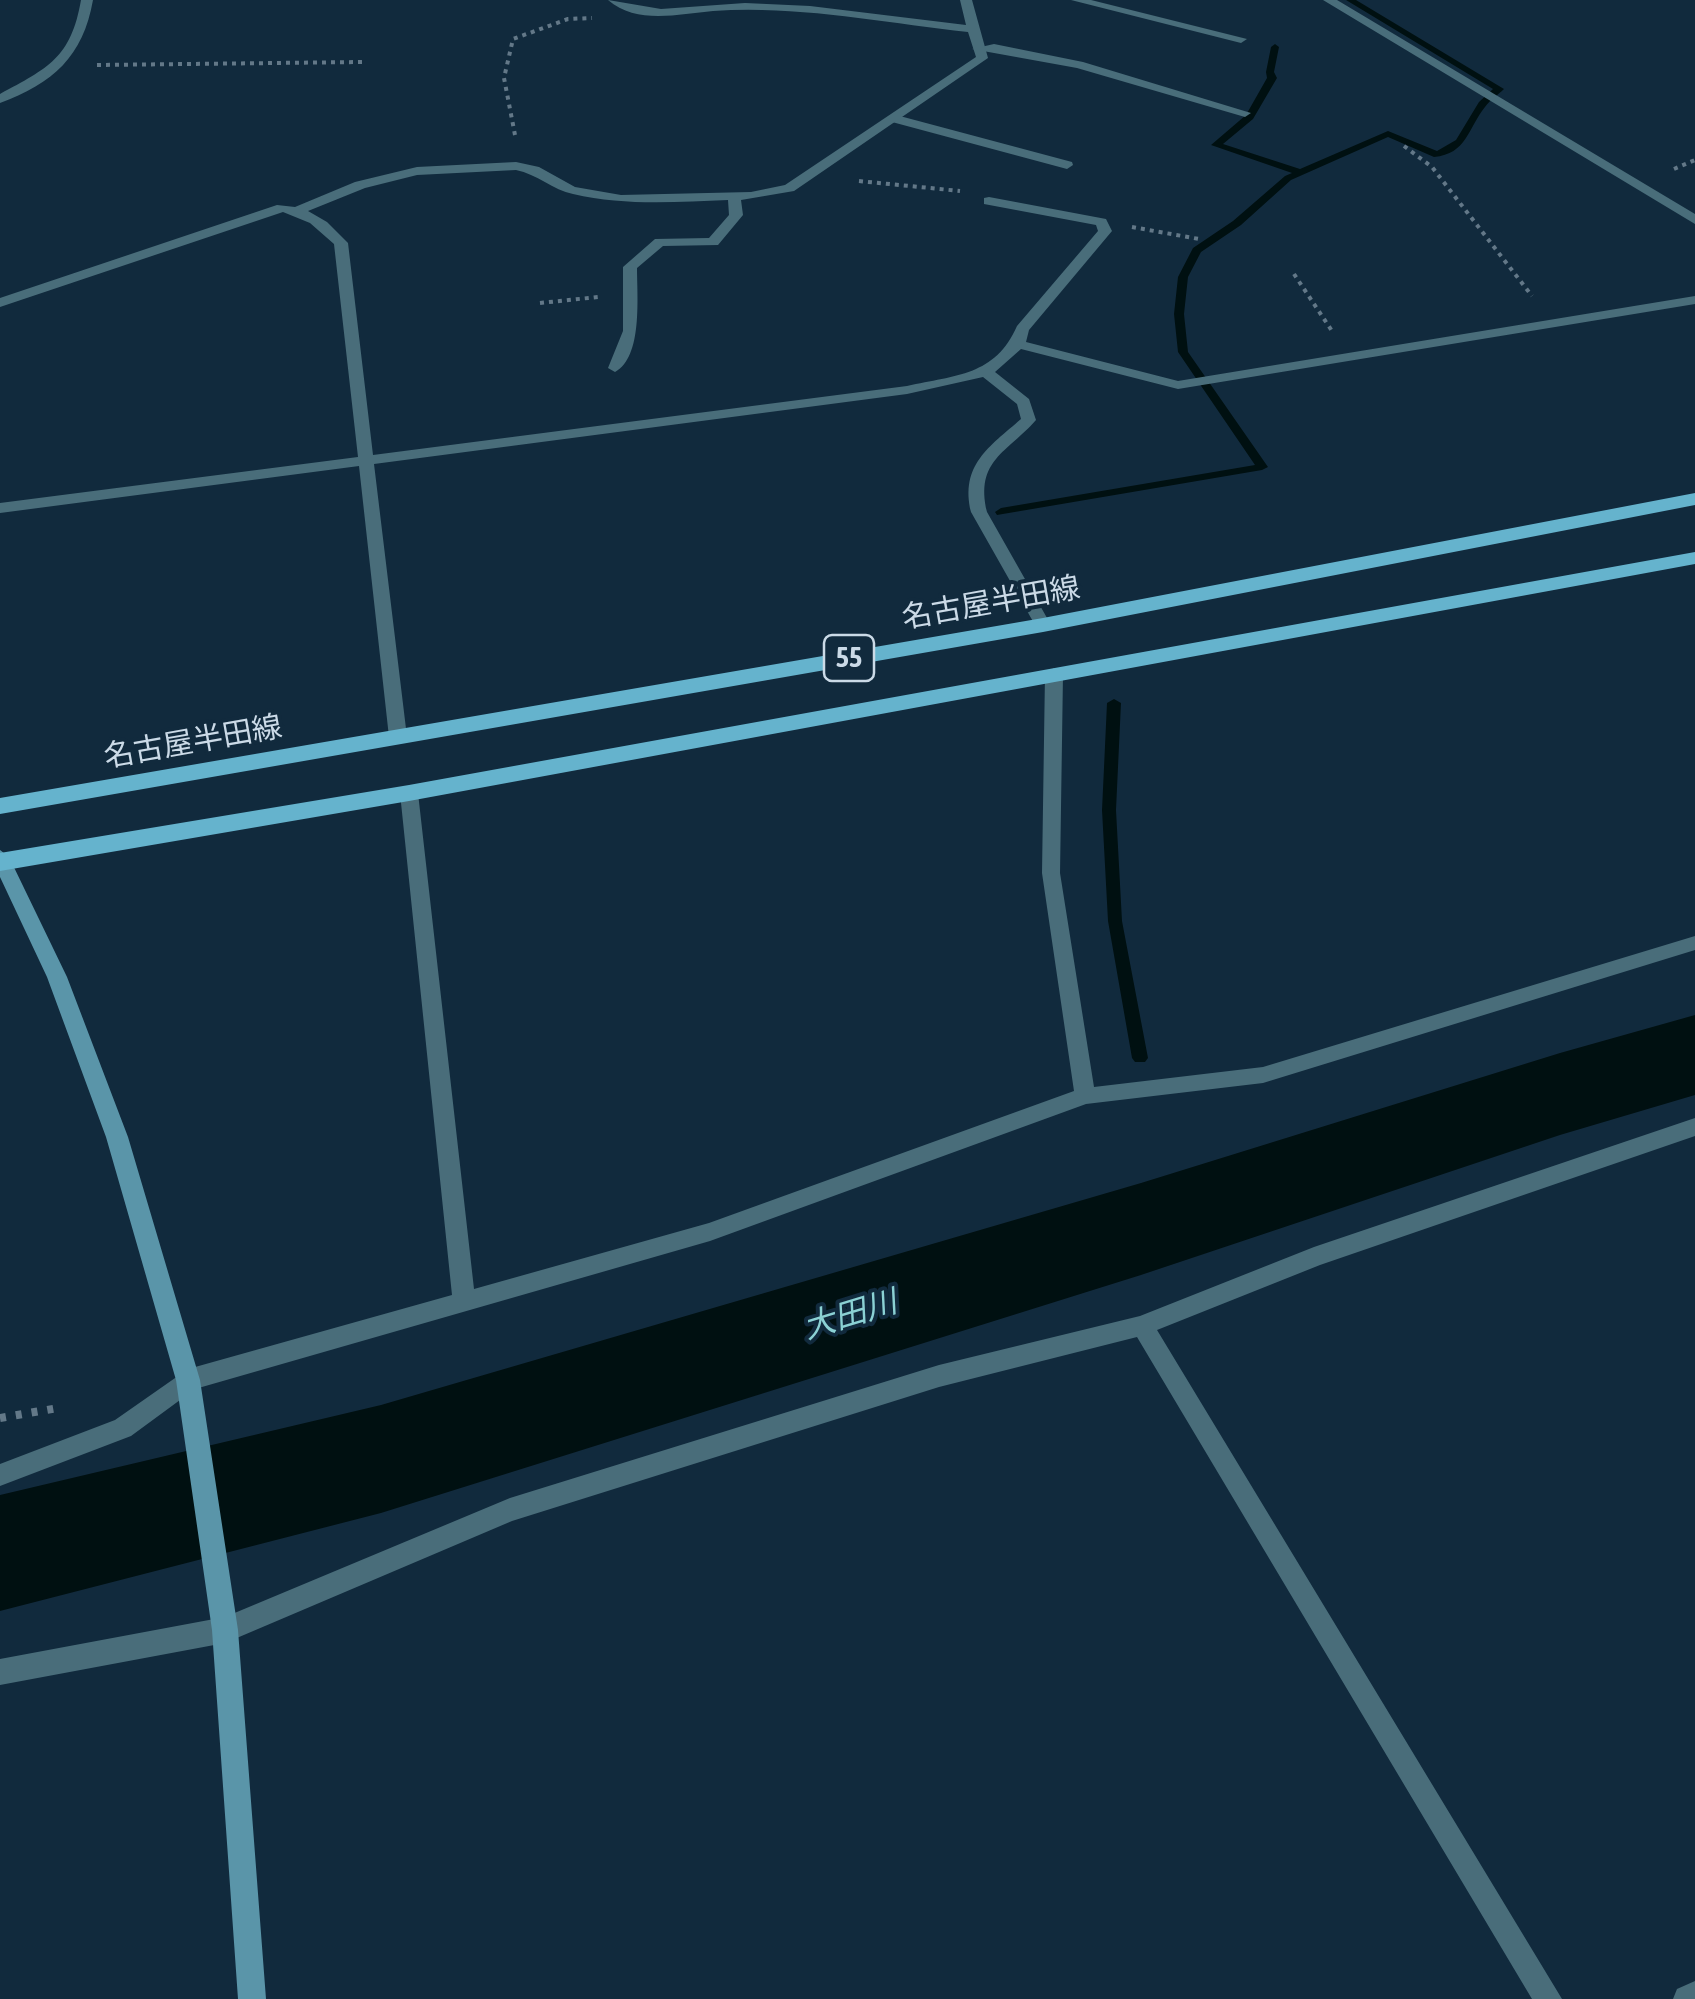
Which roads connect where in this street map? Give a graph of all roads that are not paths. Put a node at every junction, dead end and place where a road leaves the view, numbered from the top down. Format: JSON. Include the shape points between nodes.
{"nodes":[{"id":1,"x":86,"y":0,"type":"edge"},
{"id":2,"x":614,"y":0,"type":"edge"},
{"id":3,"x":966,"y":0,"type":"edge"},
{"id":4,"x":1077,"y":0,"type":"edge"},
{"id":5,"x":1329,"y":0,"type":"edge"},
{"id":6,"x":973,"y":29,"type":"junction"},
{"id":7,"x":1240,"y":39,"type":"dead end"},
{"id":8,"x":978,"y":49,"type":"junction"},
{"id":9,"x":0,"y":100,"type":"edge"},
{"id":10,"x":1245,"y":114,"type":"dead end"},
{"id":11,"x":896,"y":119,"type":"junction"},
{"id":12,"x":1067,"y":165,"type":"dead end"},
{"id":13,"x":734,"y":196,"type":"junction"},
{"id":14,"x":990,"y":201,"type":"road end"},
{"id":15,"x":297,"y":210,"type":"junction"},
{"id":16,"x":1695,"y":220,"type":"edge"},
{"id":17,"x":1695,"y":300,"type":"edge"},
{"id":18,"x":0,"y":303,"type":"edge"},
{"id":19,"x":1018,"y":344,"type":"junction"},
{"id":20,"x":615,"y":368,"type":"dead end"},
{"id":21,"x":986,"y":372,"type":"junction"},
{"id":22,"x":364,"y":464,"type":"junction"},
{"id":23,"x":1695,"y":499,"type":"edge"},
{"id":24,"x":0,"y":508,"type":"edge"},
{"id":25,"x":1695,"y":558,"type":"edge"},
{"id":26,"x":1043,"y":625,"type":"junction"},
{"id":27,"x":1054,"y":674,"type":"junction"},
{"id":28,"x":398,"y":738,"type":"junction"},
{"id":29,"x":409,"y":793,"type":"junction"},
{"id":30,"x":0,"y":806,"type":"edge"},
{"id":31,"x":1,"y":860,"type":"edge"},
{"id":32,"x":1695,"y":943,"type":"edge"},
{"id":33,"x":1084,"y":1096,"type":"junction"},
{"id":34,"x":1695,"y":1127,"type":"edge"},
{"id":35,"x":464,"y":1299,"type":"junction"},
{"id":36,"x":1142,"y":1326,"type":"junction"},
{"id":37,"x":188,"y":1380,"type":"junction"},
{"id":38,"x":0,"y":1475,"type":"edge"},
{"id":39,"x":225,"y":1630,"type":"junction"},
{"id":40,"x":0,"y":1672,"type":"edge"},
{"id":41,"x":1695,"y":1995,"type":"edge"},
{"id":42,"x":252,"y":1999,"type":"edge"},
{"id":43,"x":1548,"y":1999,"type":"edge"},
{"id":44,"x":1687,"y":1999,"type":"edge"}],
"edges":[{"from":1,"to":9,"type":"street","via":[[81,34],[66,61]]},
{"from":2,"to":6,"type":"street","via":[[645,10],[804,5]]},
{"from":3,"to":6,"type":"street"},
{"from":4,"to":7,"type":"street"},
{"from":5,"to":16,"type":"street"},
{"from":6,"to":8,"type":"street"},
{"from":8,"to":10,"type":"street","via":[[1079,65]]},
{"from":8,"to":11,"type":"street","via":[[982,58]]},
{"from":11,"to":12,"type":"street"},
{"from":11,"to":13,"type":"street","via":[[789,188]]},
{"from":13,"to":15,"type":"street","via":[[595,197],[516,166],[417,171]]},
{"from":13,"to":20,"type":"street","via":[[736,216],[712,242],[660,242],[630,266],[630,331]]},
{"from":14,"to":19,"type":"street","via":[[1085,218],[1105,231],[1022,328]]},
{"from":15,"to":18,"type":"street","via":[[282,208]]},
{"from":15,"to":22,"type":"street","via":[[341,242]]},
{"from":17,"to":19,"type":"street","via":[[1178,386]]},
{"from":19,"to":21,"type":"street"},
{"from":21,"to":22,"type":"street","via":[[908,390]]},
{"from":21,"to":26,"type":"street","via":[[1030,412],[983,462],[973,494]]},
{"from":22,"to":24,"type":"street"},
{"from":22,"to":28,"type":"street"},
{"from":23,"to":26,"type":"main road","name":"名古屋半田線","number":"55"},
{"from":25,"to":27,"type":"main road","number":"55"},
{"from":26,"to":28,"type":"main road","name":"名古屋半田線","number":"55"},
{"from":27,"to":29,"type":"main road","number":"55"},
{"from":27,"to":33,"type":"street","via":[[1050,874]]},
{"from":28,"to":30,"type":"main road","name":"名古屋半田線","number":"55"},
{"from":29,"to":31,"type":"main road","number":"55"},
{"from":29,"to":35,"type":"street"},
{"from":31,"to":37,"type":"street","via":[[57,977],[117,1137]]},
{"from":32,"to":33,"type":"street","via":[[1263,1075]]},
{"from":33,"to":35,"type":"street","via":[[710,1232]]},
{"from":34,"to":36,"type":"street","via":[[1314,1257]]},
{"from":35,"to":37,"type":"street"},
{"from":36,"to":39,"type":"street","via":[[939,1376],[510,1510]]},
{"from":36,"to":43,"type":"street"},
{"from":37,"to":38,"type":"street","via":[[123,1428]]},
{"from":37,"to":39,"type":"street"},
{"from":39,"to":40,"type":"street"},
{"from":39,"to":42,"type":"street"},
{"from":41,"to":44,"type":"street"}]}
